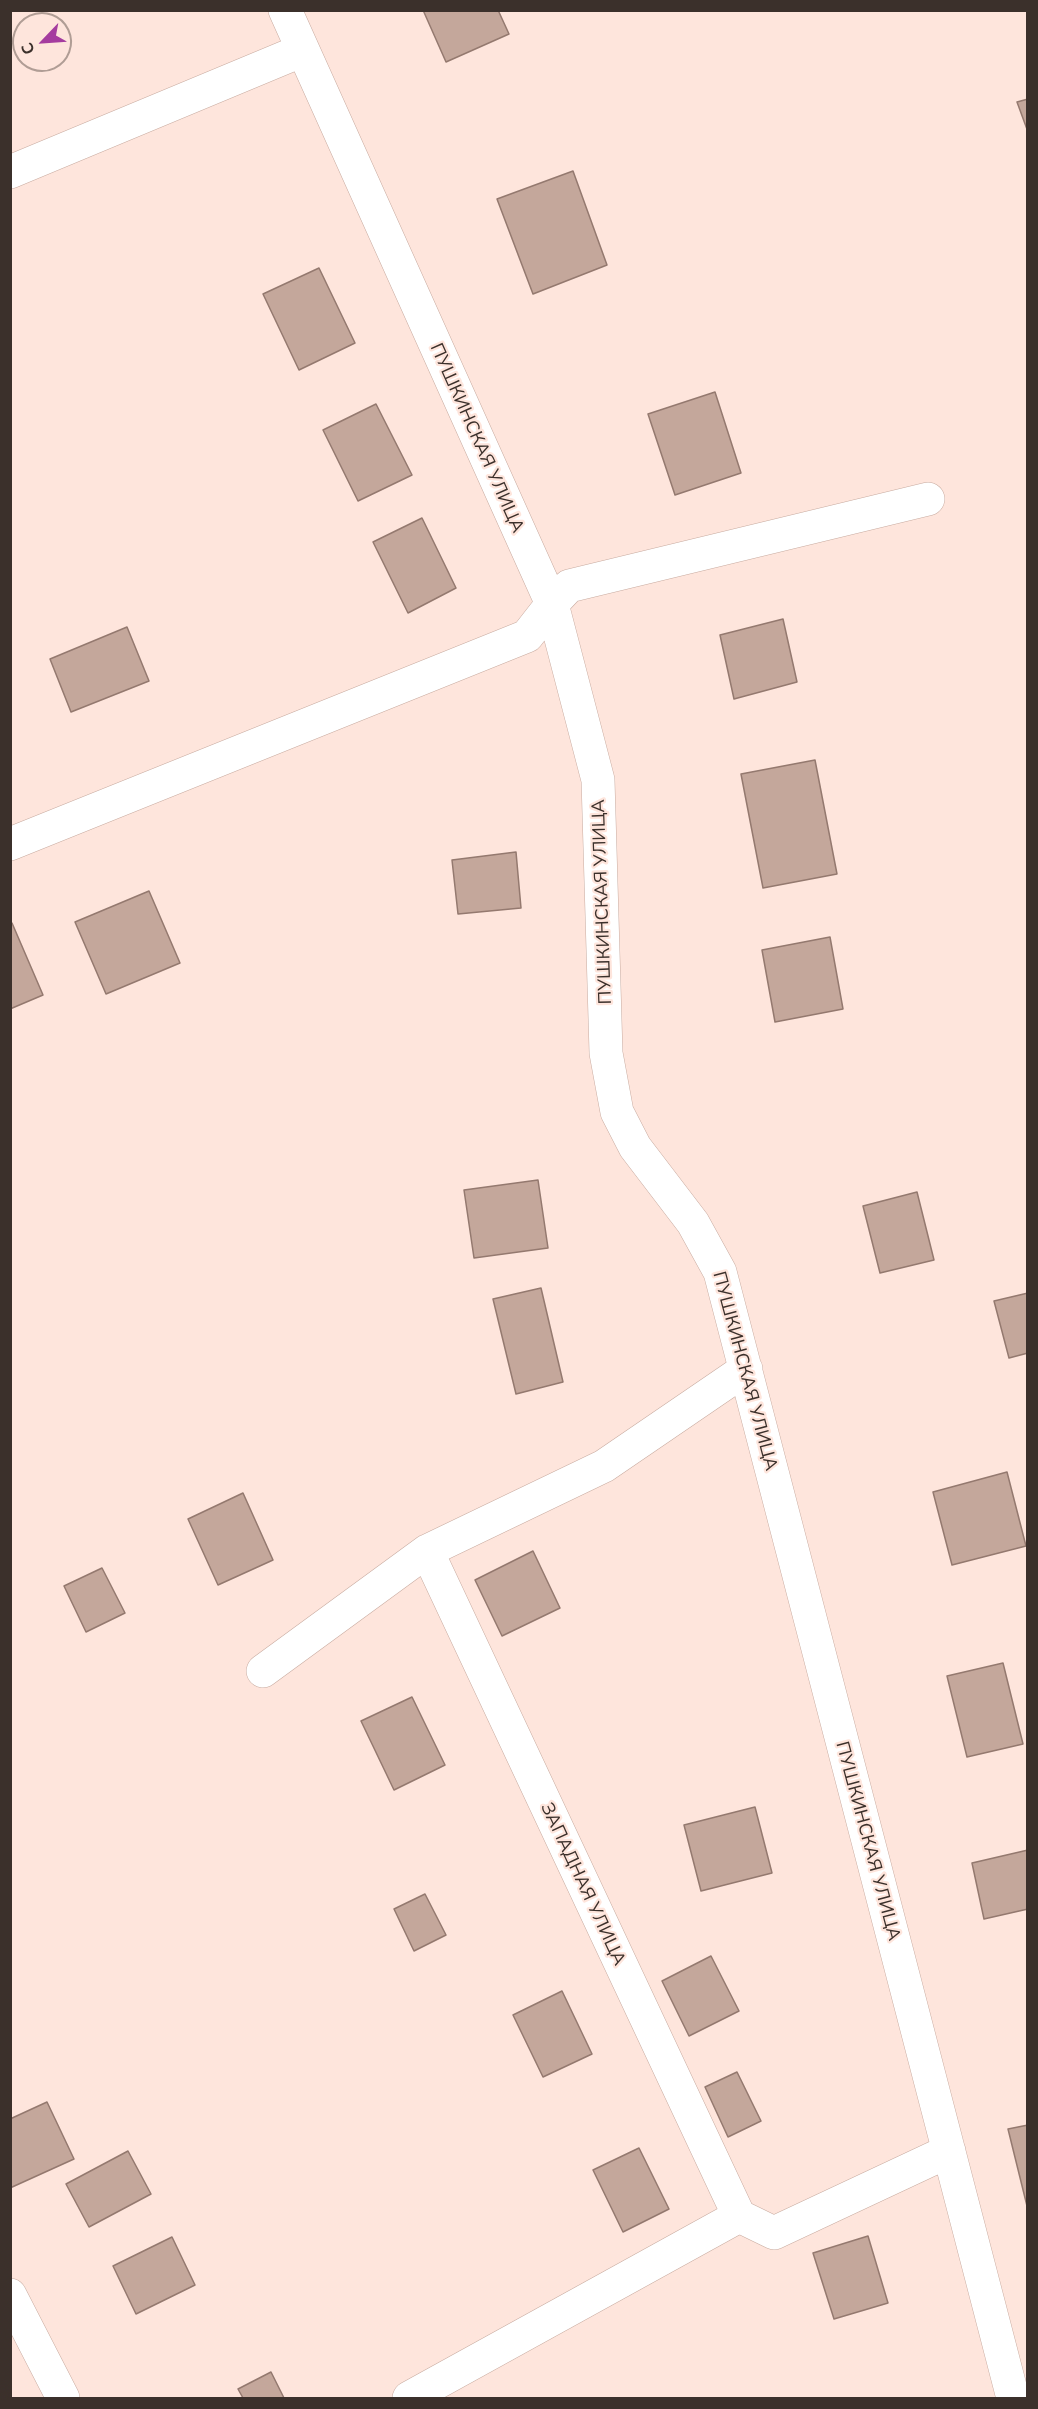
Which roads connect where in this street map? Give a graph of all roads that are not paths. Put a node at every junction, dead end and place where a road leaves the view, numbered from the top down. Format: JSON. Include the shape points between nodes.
{"nodes":[{"id":1,"x":285,"y":10,"type":"edge"},
{"id":2,"x":303,"y":50,"type":"junction"},
{"id":3,"x":10,"y":172,"type":"edge"},
{"id":4,"x":928,"y":499,"type":"dead end"},
{"id":5,"x":552,"y":604,"type":"junction"},
{"id":6,"x":10,"y":844,"type":"edge"},
{"id":7,"x":746,"y":1369,"type":"junction"},
{"id":8,"x":427,"y":1551,"type":"junction"},
{"id":9,"x":263,"y":1671,"type":"dead end"},
{"id":10,"x":948,"y":2151,"type":"junction"},
{"id":11,"x":739,"y":2216,"type":"junction"},
{"id":12,"x":10,"y":2295,"type":"edge"},
{"id":13,"x":63,"y":2398,"type":"edge"},
{"id":14,"x":409,"y":2398,"type":"edge"},
{"id":15,"x":1013,"y":2398,"type":"edge"}],
"edges":[{"from":1,"to":2,"type":"street","name":"ПУШКИНСКАЯ УЛИЦА"},
{"from":2,"to":3,"type":"street"},
{"from":2,"to":5,"type":"street","name":"ПУШКИНСКАЯ УЛИЦА"},
{"from":4,"to":5,"type":"street","via":[[569,586]]},
{"from":5,"to":6,"type":"street","via":[[527,636]]},
{"from":5,"to":7,"type":"street","name":"ПУШКИНСКАЯ УЛИЦА","via":[[598,780],[606,1053],[617,1112],[635,1147],[693,1223],[720,1272]]},
{"from":7,"to":8,"type":"street","via":[[604,1466]]},
{"from":7,"to":10,"type":"street","name":"ПУШКИНСКАЯ УЛИЦА"},
{"from":8,"to":9,"type":"street"},
{"from":8,"to":11,"type":"street","name":"ЗАПАДНАЯ УЛИЦА"},
{"from":10,"to":11,"type":"street","via":[[774,2233]]},
{"from":10,"to":15,"type":"street","name":"ПУШКИНСКАЯ УЛИЦА"},
{"from":11,"to":14,"type":"street"},
{"from":12,"to":13,"type":"street"}]}
